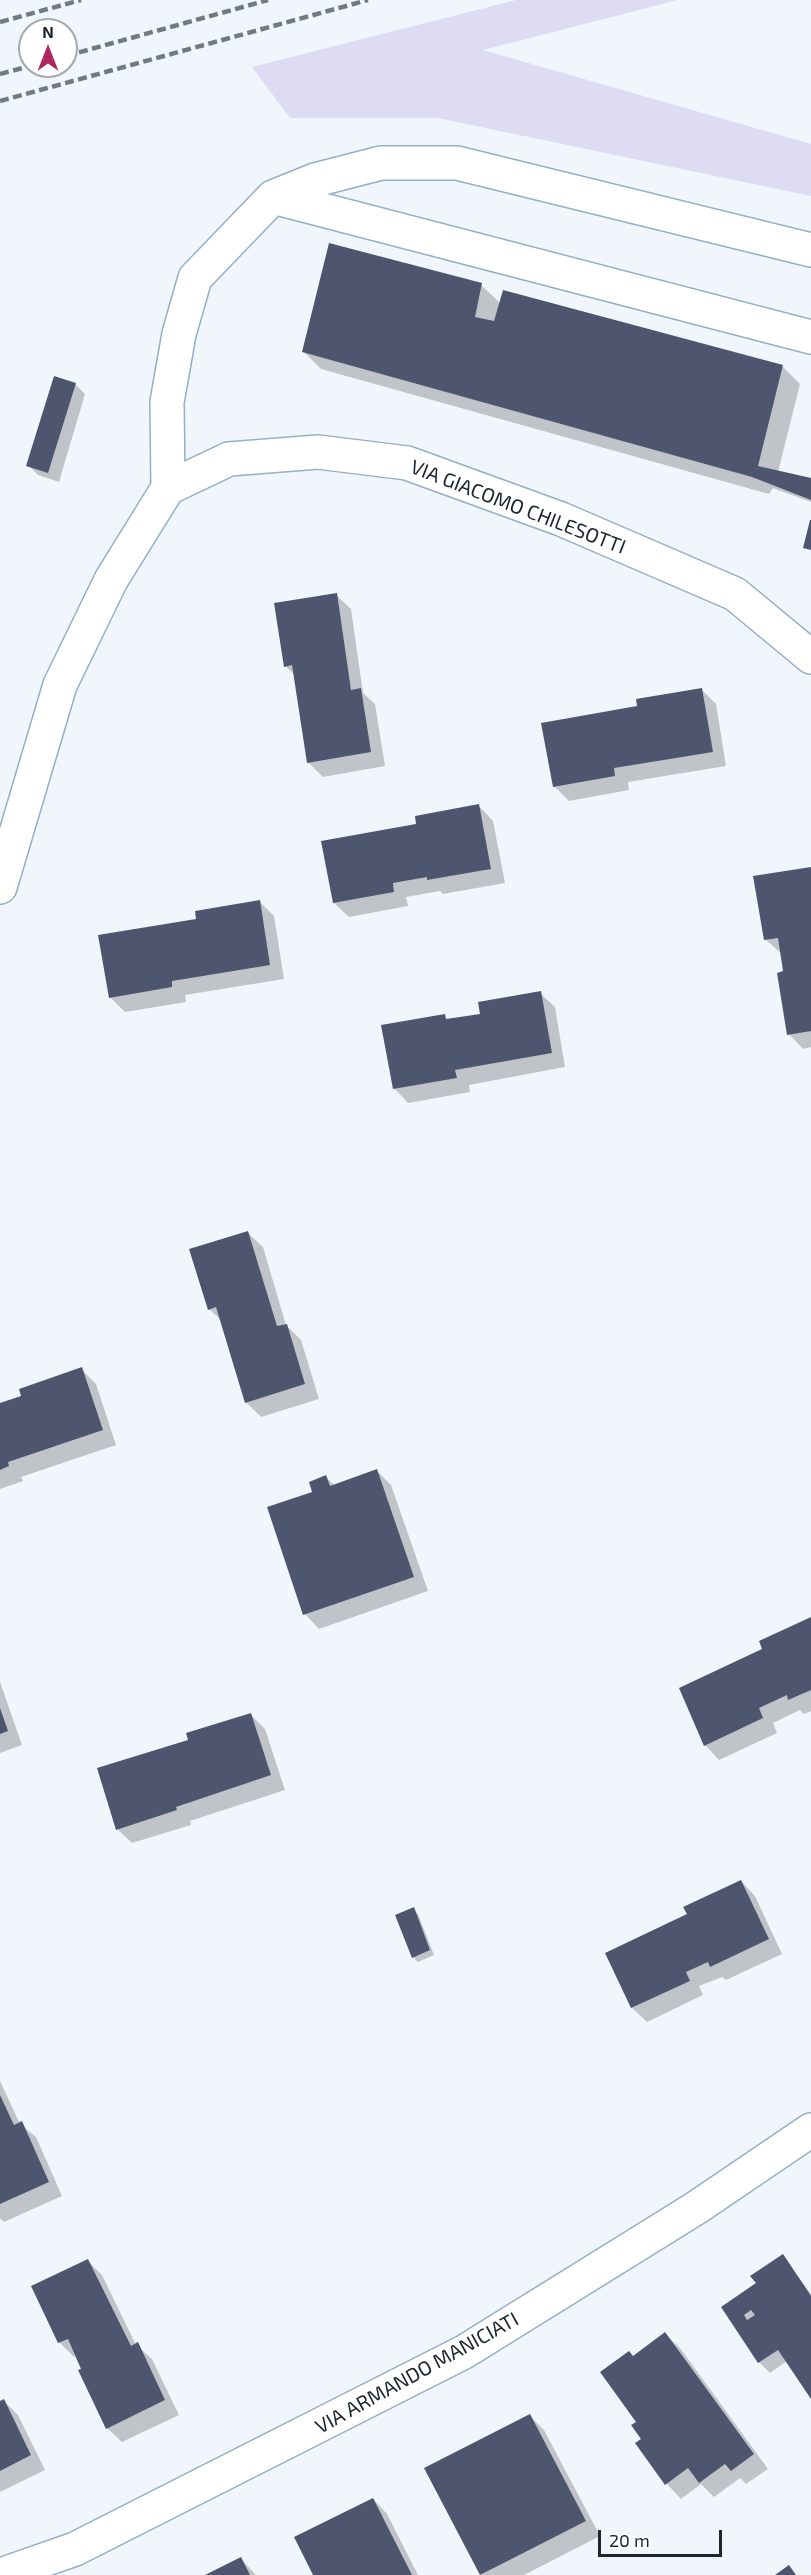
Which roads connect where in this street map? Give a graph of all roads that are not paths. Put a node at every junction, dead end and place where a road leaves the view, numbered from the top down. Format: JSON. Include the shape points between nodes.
{"nodes":[{"id":1,"x":273,"y":197,"type":"junction"},
{"id":2,"x":811,"y":250,"type":"edge"},
{"id":3,"x":811,"y":337,"type":"edge"},
{"id":4,"x":168,"y":488,"type":"junction"},
{"id":5,"x":811,"y":657,"type":"edge"},
{"id":6,"x":0,"y":887,"type":"edge"},
{"id":7,"x":811,"y":2130,"type":"edge"},
{"id":8,"x":1,"y":2575,"type":"edge"}],
"edges":[{"from":1,"to":2,"type":"street","via":[[315,180],[381,163],[457,163]]},
{"from":1,"to":3,"type":"street"},
{"from":1,"to":4,"type":"street","via":[[195,278],[179,334],[167,402]]},
{"from":4,"to":5,"type":"street","name":"VIA GIACOMO CHILESOTTI","via":[[229,459],[318,452],[407,464],[561,519],[735,594]]},
{"from":4,"to":6,"type":"street","via":[[111,580],[60,686]]},
{"from":7,"to":8,"type":"street","name":"VIA ARMANDO MANICIATI","via":[[696,2208],[464,2352],[75,2549]]}]}
